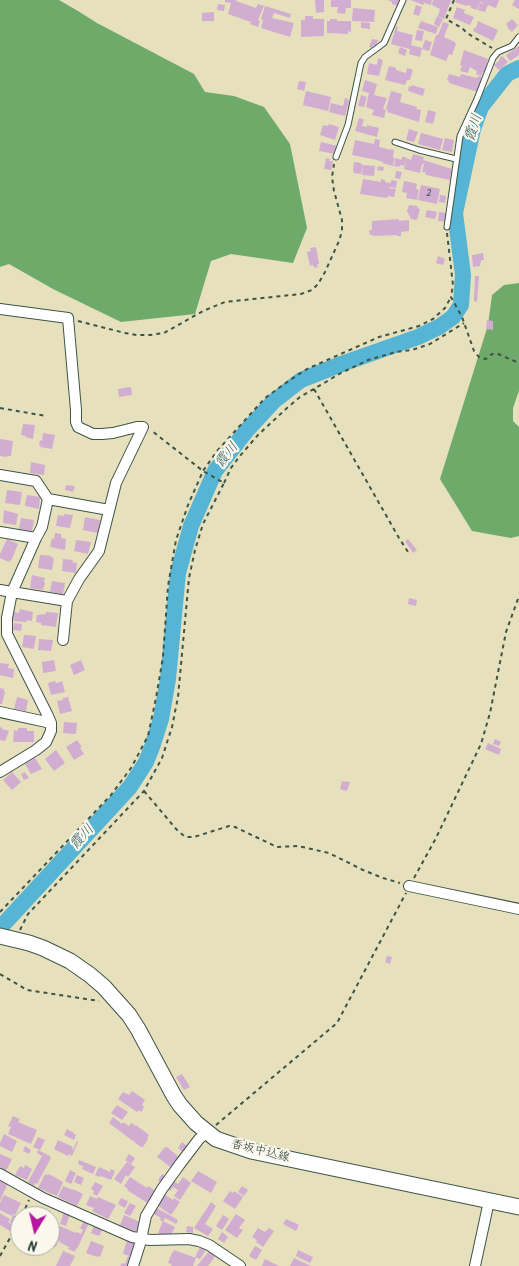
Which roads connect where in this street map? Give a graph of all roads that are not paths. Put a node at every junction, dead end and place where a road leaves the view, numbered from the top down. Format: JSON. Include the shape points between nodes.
{"nodes":[{"id":1,"x":403,"y":0,"type":"edge"},
{"id":2,"x":519,"y":36,"type":"edge"},
{"id":3,"x":395,"y":142,"type":"dead end"},
{"id":4,"x":336,"y":157,"type":"road end"},
{"id":5,"x":456,"y":159,"type":"junction"},
{"id":6,"x":447,"y":227,"type":"road end"},
{"id":7,"x":0,"y":309,"type":"edge"},
{"id":8,"x":0,"y":475,"type":"edge"},
{"id":9,"x":48,"y":499,"type":"junction"},
{"id":10,"x":109,"y":510,"type":"junction"},
{"id":11,"x":0,"y":532,"type":"edge"},
{"id":12,"x":36,"y":538,"type":"junction"},
{"id":13,"x":0,"y":590,"type":"edge"},
{"id":14,"x":12,"y":592,"type":"junction"},
{"id":15,"x":67,"y":602,"type":"junction"},
{"id":16,"x":63,"y":640,"type":"dead end"},
{"id":17,"x":0,"y":642,"type":"edge"},
{"id":18,"x":12,"y":644,"type":"junction"},
{"id":19,"x":0,"y":712,"type":"edge"},
{"id":20,"x":51,"y":724,"type":"junction"},
{"id":21,"x":0,"y":772,"type":"edge"},
{"id":22,"x":409,"y":886,"type":"road end"},
{"id":23,"x":519,"y":909,"type":"edge"},
{"id":24,"x":7,"y":937,"type":"edge"},
{"id":25,"x":208,"y":1132,"type":"junction"},
{"id":26,"x":0,"y":1174,"type":"edge"},
{"id":27,"x":489,"y":1201,"type":"junction"},
{"id":28,"x":519,"y":1207,"type":"edge"},
{"id":29,"x":141,"y":1239,"type":"junction"},
{"id":30,"x":133,"y":1266,"type":"edge"},
{"id":31,"x":240,"y":1266,"type":"edge"},
{"id":32,"x":475,"y":1266,"type":"edge"}],
"edges":[{"from":1,"to":4,"type":"lane","via":[[384,44],[364,57],[361,63],[348,125]]},
{"from":2,"to":5,"type":"lane","via":[[512,46],[493,58],[460,136]]},
{"from":3,"to":5,"type":"lane"},
{"from":5,"to":6,"type":"lane"},
{"from":7,"to":10,"type":"street","via":[[68,318],[78,427],[93,434],[143,427],[116,483]]},
{"from":8,"to":9,"type":"street","via":[[36,481]]},
{"from":9,"to":10,"type":"street"},
{"from":9,"to":12,"type":"street"},
{"from":10,"to":15,"type":"street","via":[[99,552]]},
{"from":11,"to":12,"type":"street"},
{"from":12,"to":14,"type":"street"},
{"from":13,"to":14,"type":"street"},
{"from":14,"to":15,"type":"street"},
{"from":14,"to":18,"type":"street","via":[[7,634]]},
{"from":15,"to":16,"type":"street"},
{"from":17,"to":18,"type":"street"},
{"from":18,"to":20,"type":"street"},
{"from":19,"to":20,"type":"street"},
{"from":20,"to":21,"type":"street","via":[[46,742]]},
{"from":22,"to":23,"type":"street"},
{"from":24,"to":25,"type":"main road","name":"香坂中込線","via":[[43,948],[70,961],[104,988],[129,1015],[180,1105]]},
{"from":25,"to":27,"type":"main road","name":"香坂中込線","via":[[226,1143],[251,1151]]},
{"from":25,"to":29,"type":"street","via":[[199,1139],[162,1190],[146,1216]]},
{"from":26,"to":29,"type":"street","via":[[43,1198]]},
{"from":27,"to":28,"type":"main road","name":"香坂中込線"},
{"from":27,"to":32,"type":"street"},
{"from":29,"to":30,"type":"street"},
{"from":29,"to":31,"type":"street","via":[[199,1241]]}]}
